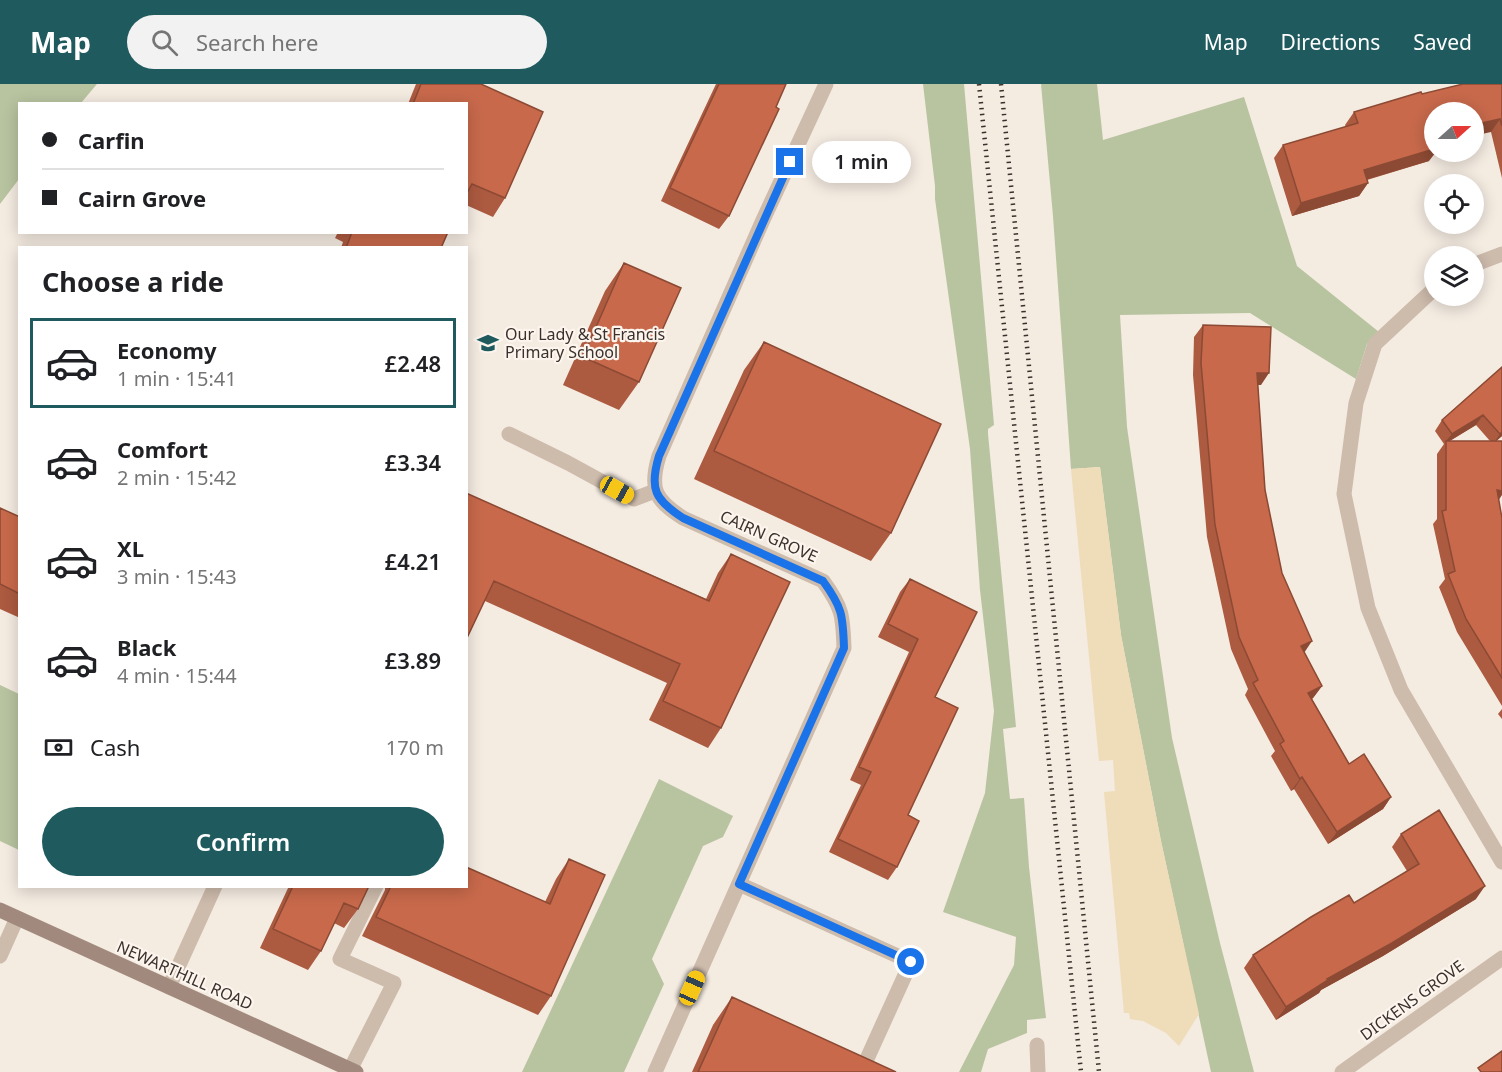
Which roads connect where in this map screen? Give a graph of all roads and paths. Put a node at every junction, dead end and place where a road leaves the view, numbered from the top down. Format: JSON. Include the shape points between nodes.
{"nodes":[{"id":1,"x":826,"y":84,"type":"edge"},
{"id":2,"x":1502,"y":254,"type":"edge"},
{"id":3,"x":1484,"y":261,"type":"edge"},
{"id":4,"x":1424,"y":298,"type":"edge"},
{"id":5,"x":509,"y":434,"type":"dead end"},
{"id":6,"x":655,"y":491,"type":"junction"},
{"id":7,"x":1502,"y":862,"type":"edge"},
{"id":8,"x":739,"y":884,"type":"junction"},
{"id":9,"x":214,"y":888,"type":"edge"},
{"id":10,"x":375,"y":888,"type":"edge"},
{"id":11,"x":0,"y":910,"type":"edge"},
{"id":12,"x":17,"y":918,"type":"junction"},
{"id":13,"x":0,"y":957,"type":"edge"},
{"id":14,"x":1502,"y":958,"type":"edge"},
{"id":15,"x":169,"y":987,"type":"junction"},
{"id":16,"x":1037,"y":1045,"type":"dead end"},
{"id":17,"x":866,"y":1061,"type":"edge"},
{"id":18,"x":352,"y":1071,"type":"edge"},
{"id":19,"x":655,"y":1072,"type":"edge"},
{"id":20,"x":1038,"y":1072,"type":"edge"},
{"id":21,"x":1342,"y":1072,"type":"edge"}],
"edges":[{"from":1,"to":6,"type":"street","via":[[659,456],[653,474]]},
{"from":2,"to":3,"type":"street"},
{"from":4,"to":7,"type":"street","via":[[1375,344],[1356,403],[1344,494],[1368,608],[1401,690]]},
{"from":5,"to":6,"type":"street","via":[[634,499]]},
{"from":6,"to":8,"type":"street","name":"CAIRN GROVE","via":[[665,506],[683,518],[823,581],[838,602],[843,623],[844,648]]},
{"from":8,"to":17,"type":"street","via":[[911,962]]},
{"from":8,"to":19,"type":"street","name":"CAIRN GROVE"},
{"from":9,"to":15,"type":"street"},
{"from":10,"to":18,"type":"street","via":[[340,959],[394,983]]},
{"from":11,"to":12,"type":"main road","name":"NEWARTHILL ROAD"},
{"from":12,"to":13,"type":"street"},
{"from":12,"to":15,"type":"main road","name":"NEWARTHILL ROAD"},
{"from":14,"to":21,"type":"street","name":"DICKENS GROVE"},
{"from":15,"to":18,"type":"main road","name":"NEWARTHILL ROAD"},
{"from":16,"to":20,"type":"street"}]}
